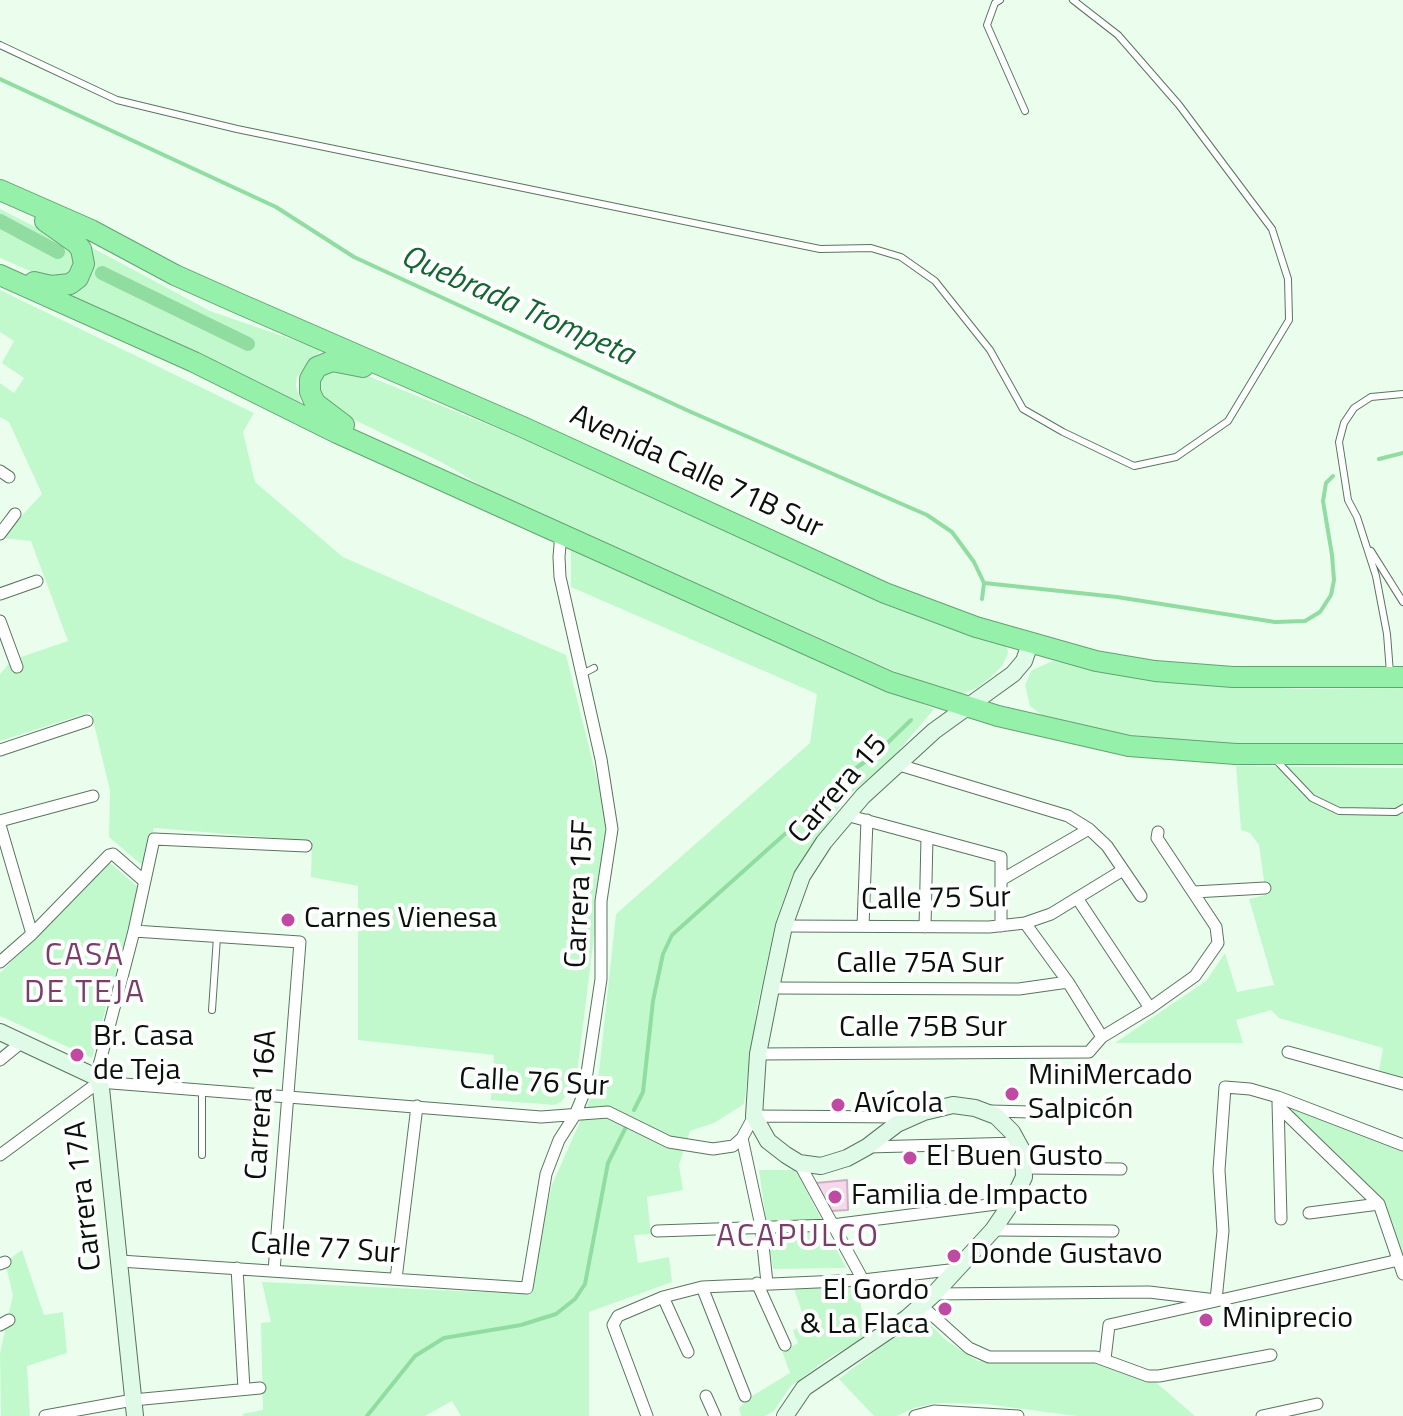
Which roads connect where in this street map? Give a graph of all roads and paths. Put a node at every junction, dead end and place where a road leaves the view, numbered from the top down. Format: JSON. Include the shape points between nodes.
{"nodes":[{"id":1,"x":1000,"y":0,"type":"edge"},
{"id":2,"x":1073,"y":0,"type":"edge"},
{"id":3,"x":0,"y":45,"type":"edge"},
{"id":4,"x":1025,"y":111,"type":"dead end"},
{"id":5,"x":0,"y":190,"type":"edge"},
{"id":6,"x":0,"y":273,"type":"edge"},
{"id":7,"x":447,"y":394,"type":"junction"},
{"id":8,"x":1403,"y":394,"type":"edge"},
{"id":9,"x":402,"y":460,"type":"junction"},
{"id":10,"x":15,"y":514,"type":"dead end"},
{"id":11,"x":561,"y":533,"type":"junction"},
{"id":12,"x":0,"y":534,"type":"edge"},
{"id":13,"x":1367,"y":545,"type":"junction"},
{"id":14,"x":37,"y":581,"type":"dead end"},
{"id":15,"x":0,"y":594,"type":"edge"},
{"id":16,"x":1403,"y":602,"type":"edge"},
{"id":17,"x":0,"y":621,"type":"edge"},
{"id":18,"x":1030,"y":644,"type":"junction"},
{"id":19,"x":17,"y":667,"type":"dead end"},
{"id":20,"x":594,"y":668,"type":"dead end"},
{"id":21,"x":582,"y":674,"type":"junction"},
{"id":22,"x":1396,"y":677,"type":"edge"},
{"id":23,"x":965,"y":707,"type":"junction"},
{"id":24,"x":87,"y":721,"type":"dead end"},
{"id":25,"x":0,"y":750,"type":"edge"},
{"id":26,"x":1270,"y":754,"type":"junction"},
{"id":27,"x":1403,"y":754,"type":"edge"},
{"id":28,"x":896,"y":764,"type":"junction"},
{"id":29,"x":93,"y":796,"type":"dead end"},
{"id":30,"x":1403,"y":808,"type":"edge"},
{"id":31,"x":846,"y":815,"type":"junction"},
{"id":32,"x":867,"y":820,"type":"junction"},
{"id":33,"x":0,"y":823,"type":"edge"},
{"id":34,"x":1089,"y":829,"type":"junction"},
{"id":35,"x":1158,"y":832,"type":"dead end"},
{"id":36,"x":927,"y":837,"type":"junction"},
{"id":37,"x":306,"y":846,"type":"dead end"},
{"id":38,"x":1123,"y":870,"type":"junction"},
{"id":39,"x":1001,"y":880,"type":"junction"},
{"id":40,"x":144,"y":881,"type":"junction"},
{"id":41,"x":1265,"y":888,"type":"dead end"},
{"id":42,"x":1194,"y":892,"type":"junction"},
{"id":43,"x":1141,"y":896,"type":"dead end"},
{"id":44,"x":1077,"y":898,"type":"junction"},
{"id":45,"x":1025,"y":923,"type":"junction"},
{"id":46,"x":784,"y":926,"type":"junction"},
{"id":47,"x":863,"y":926,"type":"junction"},
{"id":48,"x":1001,"y":926,"type":"junction"},
{"id":49,"x":925,"y":927,"type":"junction"},
{"id":50,"x":134,"y":931,"type":"junction"},
{"id":51,"x":32,"y":934,"type":"junction"},
{"id":52,"x":217,"y":937,"type":"junction"},
{"id":53,"x":0,"y":962,"type":"edge"},
{"id":54,"x":1068,"y":982,"type":"junction"},
{"id":55,"x":771,"y":988,"type":"junction"},
{"id":56,"x":1150,"y":1008,"type":"junction"},
{"id":57,"x":212,"y":1010,"type":"dead end"},
{"id":58,"x":0,"y":1032,"type":"edge"},
{"id":59,"x":1102,"y":1037,"type":"junction"},
{"id":60,"x":22,"y":1042,"type":"junction"},
{"id":61,"x":1288,"y":1052,"type":"dead end"},
{"id":62,"x":758,"y":1054,"type":"junction"},
{"id":63,"x":0,"y":1060,"type":"edge"},
{"id":64,"x":98,"y":1080,"type":"junction"},
{"id":65,"x":1403,"y":1084,"type":"edge"},
{"id":66,"x":202,"y":1089,"type":"junction"},
{"id":67,"x":288,"y":1096,"type":"junction"},
{"id":68,"x":1278,"y":1101,"type":"junction"},
{"id":69,"x":417,"y":1106,"type":"junction"},
{"id":70,"x":986,"y":1111,"type":"junction"},
{"id":71,"x":1111,"y":1114,"type":"dead end"},
{"id":72,"x":575,"y":1115,"type":"junction"},
{"id":73,"x":754,"y":1116,"type":"junction"},
{"id":74,"x":909,"y":1117,"type":"junction"},
{"id":75,"x":742,"y":1138,"type":"junction"},
{"id":76,"x":1019,"y":1143,"type":"junction"},
{"id":77,"x":1403,"y":1145,"type":"edge"},
{"id":78,"x":867,"y":1147,"type":"junction"},
{"id":79,"x":0,"y":1155,"type":"edge"},
{"id":80,"x":202,"y":1155,"type":"dead end"},
{"id":81,"x":799,"y":1163,"type":"junction"},
{"id":82,"x":1026,"y":1168,"type":"junction"},
{"id":83,"x":1121,"y":1169,"type":"dead end"},
{"id":84,"x":1012,"y":1202,"type":"junction"},
{"id":85,"x":1379,"y":1204,"type":"junction"},
{"id":86,"x":1309,"y":1213,"type":"dead end"},
{"id":87,"x":1281,"y":1219,"type":"dead end"},
{"id":88,"x":832,"y":1225,"type":"junction"},
{"id":89,"x":761,"y":1226,"type":"junction"},
{"id":90,"x":993,"y":1230,"type":"junction"},
{"id":91,"x":657,"y":1231,"type":"dead end"},
{"id":92,"x":1113,"y":1231,"type":"dead end"},
{"id":93,"x":1399,"y":1260,"type":"junction"},
{"id":94,"x":120,"y":1261,"type":"junction"},
{"id":95,"x":237,"y":1268,"type":"junction"},
{"id":96,"x":958,"y":1269,"type":"junction"},
{"id":97,"x":274,"y":1271,"type":"junction"},
{"id":98,"x":1403,"y":1274,"type":"edge"},
{"id":99,"x":396,"y":1279,"type":"junction"},
{"id":100,"x":863,"y":1280,"type":"junction"},
{"id":101,"x":762,"y":1283,"type":"junction"},
{"id":102,"x":702,"y":1287,"type":"junction"},
{"id":103,"x":527,"y":1288,"type":"joint"},
{"id":104,"x":663,"y":1297,"type":"junction"},
{"id":105,"x":928,"y":1300,"type":"junction"},
{"id":106,"x":1216,"y":1300,"type":"junction"},
{"id":107,"x":785,"y":1345,"type":"dead end"},
{"id":108,"x":688,"y":1352,"type":"dead end"},
{"id":109,"x":1271,"y":1355,"type":"dead end"},
{"id":110,"x":1105,"y":1359,"type":"junction"},
{"id":111,"x":260,"y":1388,"type":"dead end"},
{"id":112,"x":244,"y":1389,"type":"junction"},
{"id":113,"x":706,"y":1396,"type":"dead end"},
{"id":114,"x":745,"y":1396,"type":"dead end"},
{"id":115,"x":1317,"y":1404,"type":"dead end"},
{"id":116,"x":134,"y":1408,"type":"edge"},
{"id":117,"x":45,"y":1415,"type":"edge"},
{"id":118,"x":647,"y":1416,"type":"edge"},
{"id":119,"x":715,"y":1416,"type":"edge"},
{"id":120,"x":785,"y":1416,"type":"edge"},
{"id":121,"x":915,"y":1416,"type":"edge"},
{"id":122,"x":1018,"y":1416,"type":"edge"},
{"id":123,"x":1262,"y":1416,"type":"edge"}],
"edges":[{"from":1,"to":4,"type":"lane","via":[[987,25]]},
{"from":2,"to":3,"type":"lane","via":[[1118,35],[1179,105],[1272,229],[1288,279],[1289,320],[1228,421],[1176,457],[1134,466],[1023,409],[990,350],[944,292],[901,257],[871,248],[820,249],[237,129],[117,100]]},
{"from":5,"to":6,"type":"highway","via":[[71,238],[81,249],[84,264],[78,278],[63,286]]},
{"from":5,"to":7,"type":"highway","name":"Avenida Calle 71B Sur","via":[[175,275]]},
{"from":6,"to":9,"type":"highway"},
{"from":7,"to":9,"type":"highway","via":[[342,361],[323,363],[313,372],[310,392],[320,408]]},
{"from":7,"to":18,"type":"highway","name":"Avenida Calle 71B Sur","via":[[885,593]]},
{"from":8,"to":13,"type":"lane","via":[[1371,397],[1354,408],[1339,442],[1348,500]]},
{"from":9,"to":11,"type":"highway"},
{"from":10,"to":12,"type":"street"},
{"from":11,"to":21,"type":"street","name":"Carrera 15F","via":[[560,577]]},
{"from":11,"to":23,"type":"highway","via":[[867,673]]},
{"from":13,"to":16,"type":"lane"},
{"from":13,"to":22,"type":"lane"},
{"from":14,"to":15,"type":"street"},
{"from":17,"to":19,"type":"street"},
{"from":18,"to":22,"type":"highway","name":"Avenida Calle 71B Sur","via":[[1096,661],[1192,675]]},
{"from":18,"to":23,"type":"street","name":"Carrera 15","via":[[1013,674]]},
{"from":20,"to":21,"type":"lane"},
{"from":21,"to":72,"type":"street","name":"Carrera 15F","via":[[612,829],[601,901],[601,979],[584,1093]]},
{"from":23,"to":26,"type":"highway","via":[[1129,746]]},
{"from":23,"to":28,"type":"street","name":"Carrera 15"},
{"from":24,"to":25,"type":"street"},
{"from":26,"to":27,"type":"highway"},
{"from":26,"to":30,"type":"lane","via":[[1312,798],[1339,811]]},
{"from":28,"to":31,"type":"street","name":"Carrera 15"},
{"from":28,"to":34,"type":"street","via":[[1056,810]]},
{"from":29,"to":33,"type":"street"},
{"from":31,"to":32,"type":"street"},
{"from":31,"to":46,"type":"street","name":"Carrera 15","via":[[802,876]]},
{"from":32,"to":36,"type":"street"},
{"from":32,"to":47,"type":"street"},
{"from":33,"to":51,"type":"street"},
{"from":34,"to":38,"type":"street"},
{"from":34,"to":39,"type":"street"},
{"from":35,"to":42,"type":"street"},
{"from":36,"to":39,"type":"street","via":[[1001,857]]},
{"from":36,"to":49,"type":"street"},
{"from":37,"to":40,"type":"street","via":[[154,839]]},
{"from":38,"to":43,"type":"street"},
{"from":38,"to":44,"type":"street","name":"Calle 75 Sur"},
{"from":39,"to":48,"type":"street"},
{"from":40,"to":50,"type":"street"},
{"from":40,"to":51,"type":"street","via":[[111,854]]},
{"from":41,"to":42,"type":"street"},
{"from":42,"to":56,"type":"street","via":[[1216,927],[1218,943],[1195,976]]},
{"from":44,"to":45,"type":"street","name":"Calle 75 Sur"},
{"from":44,"to":56,"type":"street"},
{"from":45,"to":48,"type":"street","name":"Calle 75 Sur"},
{"from":45,"to":54,"type":"street"},
{"from":46,"to":47,"type":"street","name":"Calle 75 Sur"},
{"from":46,"to":55,"type":"street","name":"Carrera 15"},
{"from":47,"to":49,"type":"street","name":"Calle 75 Sur"},
{"from":48,"to":49,"type":"street","name":"Calle 75 Sur"},
{"from":50,"to":52,"type":"street"},
{"from":50,"to":64,"type":"street"},
{"from":51,"to":53,"type":"street"},
{"from":52,"to":57,"type":"lane"},
{"from":52,"to":67,"type":"street","name":"Carrera 16A","via":[[300,942]]},
{"from":54,"to":55,"type":"street","name":"Calle 75A Sur","via":[[1019,989]]},
{"from":54,"to":59,"type":"street"},
{"from":55,"to":62,"type":"street","name":"Carrera 15"},
{"from":56,"to":59,"type":"street"},
{"from":58,"to":60,"type":"street","name":"Carrera 17A"},
{"from":59,"to":62,"type":"street","name":"Calle 75B Sur","via":[[1089,1052]]},
{"from":60,"to":63,"type":"street"},
{"from":60,"to":64,"type":"street","name":"Carrera 17A"},
{"from":61,"to":65,"type":"street"},
{"from":62,"to":73,"type":"street","name":"Carrera 15"},
{"from":64,"to":66,"type":"street","name":"Calle 76 Sur"},
{"from":64,"to":79,"type":"street"},
{"from":64,"to":94,"type":"street","name":"Carrera 17A"},
{"from":66,"to":67,"type":"street","name":"Calle 76 Sur"},
{"from":66,"to":80,"type":"lane"},
{"from":67,"to":69,"type":"street","name":"Calle 76 Sur"},
{"from":67,"to":97,"type":"street","name":"Carrera 16A"},
{"from":68,"to":77,"type":"street"},
{"from":68,"to":85,"type":"street"},
{"from":68,"to":87,"type":"street"},
{"from":68,"to":106,"type":"street","via":[[1250,1089],[1225,1087],[1219,1170],[1223,1231]]},
{"from":69,"to":72,"type":"street","name":"Calle 76 Sur"},
{"from":69,"to":99,"type":"street"},
{"from":70,"to":71,"type":"street"},
{"from":70,"to":74,"type":"street","via":[[953,1105]]},
{"from":70,"to":76,"type":"street"},
{"from":72,"to":75,"type":"street","name":"Calle 76 Sur","via":[[608,1112],[682,1145],[713,1149],[733,1146]]},
{"from":72,"to":103,"type":"street","name":"Carrera 15F","via":[[546,1174]]},
{"from":73,"to":74,"type":"street"},
{"from":73,"to":75,"type":"street"},
{"from":73,"to":81,"type":"street","via":[[768,1141]]},
{"from":74,"to":78,"type":"street"},
{"from":75,"to":89,"type":"street"},
{"from":76,"to":78,"type":"street"},
{"from":76,"to":82,"type":"street"},
{"from":78,"to":81,"type":"street","via":[[834,1163]]},
{"from":81,"to":88,"type":"street"},
{"from":82,"to":83,"type":"street"},
{"from":82,"to":84,"type":"street"},
{"from":84,"to":88,"type":"street"},
{"from":84,"to":90,"type":"street"},
{"from":85,"to":86,"type":"street"},
{"from":85,"to":93,"type":"street"},
{"from":88,"to":89,"type":"street"},
{"from":88,"to":100,"type":"street"},
{"from":89,"to":91,"type":"street"},
{"from":89,"to":101,"type":"street"},
{"from":90,"to":92,"type":"street"},
{"from":90,"to":96,"type":"street"},
{"from":93,"to":98,"type":"street"},
{"from":93,"to":106,"type":"street"},
{"from":94,"to":95,"type":"street","name":"Calle 77 Sur"},
{"from":94,"to":116,"type":"street","name":"Carrera 17A"},
{"from":95,"to":97,"type":"street","name":"Calle 77 Sur"},
{"from":95,"to":112,"type":"street"},
{"from":96,"to":100,"type":"street"},
{"from":96,"to":105,"type":"street"},
{"from":97,"to":99,"type":"street","name":"Calle 77 Sur"},
{"from":99,"to":103,"type":"street","name":"Calle 77 Sur"},
{"from":100,"to":101,"type":"street"},
{"from":101,"to":102,"type":"street"},
{"from":101,"to":107,"type":"street"},
{"from":102,"to":104,"type":"street"},
{"from":102,"to":114,"type":"street"},
{"from":104,"to":108,"type":"street"},
{"from":104,"to":118,"type":"street","via":[[618,1316],[613,1325]]},
{"from":105,"to":106,"type":"street","via":[[1149,1292]]},
{"from":105,"to":110,"type":"street","via":[[962,1342],[982,1355]]},
{"from":105,"to":120,"type":"street","via":[[804,1388]]},
{"from":106,"to":110,"type":"street","via":[[1109,1325]]},
{"from":109,"to":110,"type":"street","via":[[1168,1376],[1148,1376]]},
{"from":111,"to":112,"type":"street"},
{"from":112,"to":116,"type":"street"},
{"from":113,"to":119,"type":"street"},
{"from":115,"to":123,"type":"street"},
{"from":116,"to":117,"type":"street"},
{"from":121,"to":122,"type":"street","via":[[934,1411]]}]}
